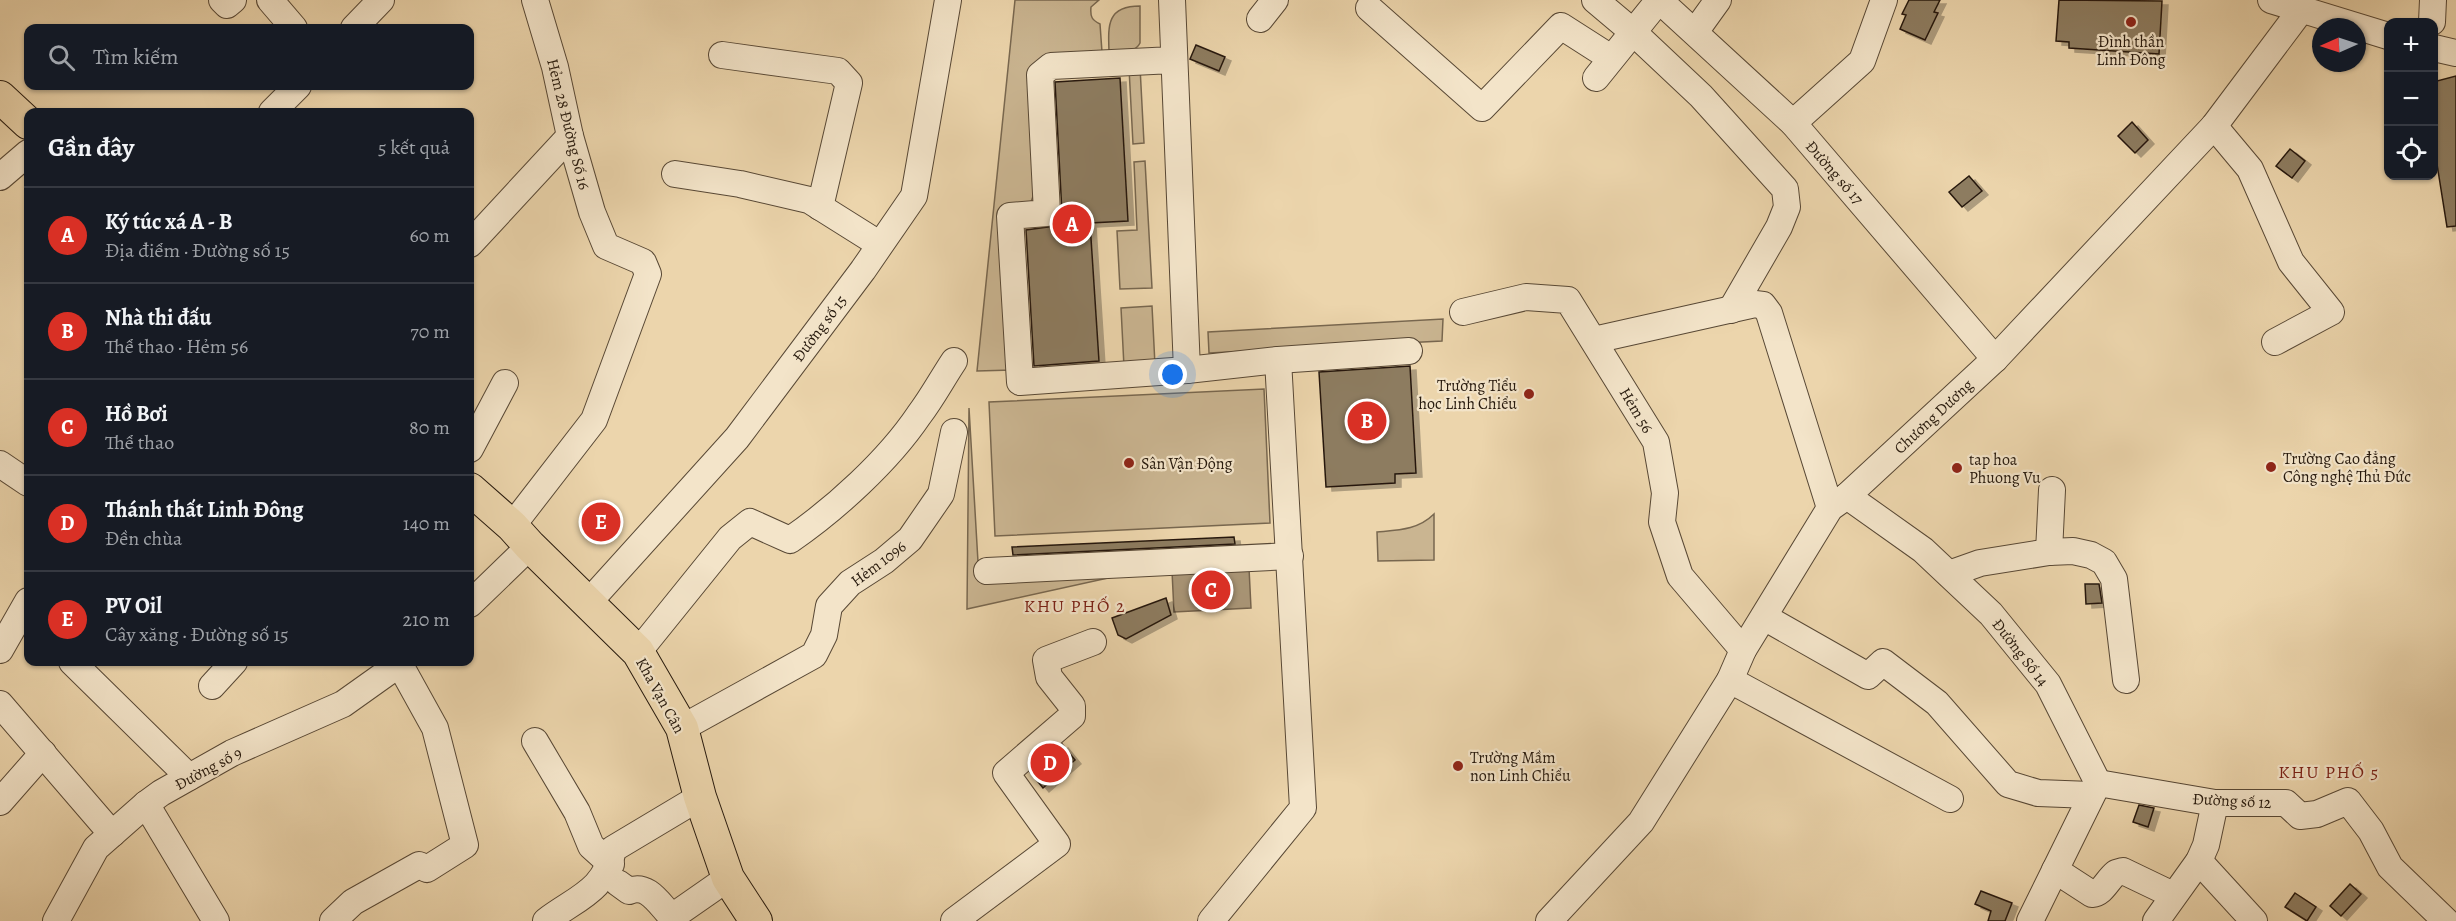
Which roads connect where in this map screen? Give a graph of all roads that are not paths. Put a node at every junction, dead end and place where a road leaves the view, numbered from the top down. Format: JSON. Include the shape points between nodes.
{"nodes":[{"id":1,"x":222,"y":0,"type":"edge"},
{"id":2,"x":233,"y":0,"type":"edge"},
{"id":3,"x":270,"y":0,"type":"edge"},
{"id":4,"x":381,"y":0,"type":"edge"},
{"id":5,"x":535,"y":0,"type":"edge"},
{"id":6,"x":948,"y":0,"type":"edge"},
{"id":7,"x":1172,"y":0,"type":"edge"},
{"id":8,"x":1595,"y":0,"type":"edge"},
{"id":9,"x":1659,"y":0,"type":"edge"},
{"id":10,"x":1718,"y":0,"type":"edge"},
{"id":11,"x":1884,"y":0,"type":"edge"},
{"id":12,"x":2271,"y":0,"type":"edge"},
{"id":13,"x":2433,"y":0,"type":"edge"},
{"id":14,"x":2300,"y":5,"type":"edge"},
{"id":15,"x":1369,"y":8,"type":"dead end"},
{"id":16,"x":2432,"y":18,"type":"edge"},
{"id":17,"x":291,"y":24,"type":"edge"},
{"id":18,"x":358,"y":24,"type":"edge"},
{"id":19,"x":1633,"y":32,"type":"junction"},
{"id":20,"x":1695,"y":32,"type":"junction"},
{"id":21,"x":2384,"y":35,"type":"edge"},
{"id":22,"x":2438,"y":49,"type":"edge"},
{"id":23,"x":2456,"y":53,"type":"edge"},
{"id":24,"x":722,"y":55,"type":"dead end"},
{"id":25,"x":1173,"y":60,"type":"junction"},
{"id":26,"x":294,"y":90,"type":"edge"},
{"id":27,"x":0,"y":97,"type":"edge"},
{"id":28,"x":276,"y":108,"type":"edge"},
{"id":29,"x":24,"y":119,"type":"edge"},
{"id":30,"x":1793,"y":123,"type":"junction"},
{"id":31,"x":2214,"y":126,"type":"junction"},
{"id":32,"x":570,"y":136,"type":"junction"},
{"id":33,"x":24,"y":156,"type":"edge"},
{"id":34,"x":675,"y":174,"type":"dead end"},
{"id":35,"x":0,"y":177,"type":"edge"},
{"id":36,"x":820,"y":207,"type":"junction"},
{"id":37,"x":474,"y":240,"type":"edge"},
{"id":38,"x":879,"y":244,"type":"junction"},
{"id":39,"x":1731,"y":310,"type":"junction"},
{"id":40,"x":1463,"y":312,"type":"dead end"},
{"id":41,"x":1594,"y":340,"type":"junction"},
{"id":42,"x":2275,"y":342,"type":"dead end"},
{"id":43,"x":1409,"y":351,"type":"dead end"},
{"id":44,"x":1995,"y":359,"type":"junction"},
{"id":45,"x":1278,"y":360,"type":"junction"},
{"id":46,"x":954,"y":361,"type":"dead end"},
{"id":47,"x":1187,"y":370,"type":"junction"},
{"id":48,"x":505,"y":383,"type":"dead end"},
{"id":49,"x":954,"y":432,"type":"dead end"},
{"id":50,"x":474,"y":441,"type":"edge"},
{"id":51,"x":0,"y":464,"type":"edge"},
{"id":52,"x":24,"y":480,"type":"edge"},
{"id":53,"x":2052,"y":490,"type":"dead end"},
{"id":54,"x":474,"y":493,"type":"edge"},
{"id":55,"x":1838,"y":502,"type":"junction"},
{"id":56,"x":521,"y":536,"type":"junction"},
{"id":57,"x":2049,"y":552,"type":"junction"},
{"id":58,"x":1290,"y":556,"type":"junction"},
{"id":59,"x":987,"y":571,"type":"dead end"},
{"id":60,"x":1949,"y":574,"type":"junction"},
{"id":61,"x":474,"y":599,"type":"edge"},
{"id":62,"x":587,"y":604,"type":"junction"},
{"id":63,"x":24,"y":614,"type":"edge"},
{"id":64,"x":1764,"y":617,"type":"junction"},
{"id":65,"x":1093,"y":642,"type":"dead end"},
{"id":66,"x":0,"y":650,"type":"edge"},
{"id":67,"x":1743,"y":650,"type":"junction"},
{"id":68,"x":638,"y":652,"type":"junction"},
{"id":69,"x":76,"y":666,"type":"edge"},
{"id":70,"x":230,"y":666,"type":"edge"},
{"id":71,"x":395,"y":666,"type":"edge"},
{"id":72,"x":403,"y":666,"type":"edge"},
{"id":73,"x":1730,"y":680,"type":"junction"},
{"id":74,"x":2126,"y":680,"type":"dead end"},
{"id":75,"x":212,"y":686,"type":"dead end"},
{"id":76,"x":0,"y":704,"type":"edge"},
{"id":77,"x":682,"y":728,"type":"junction"},
{"id":78,"x":535,"y":741,"type":"dead end"},
{"id":79,"x":43,"y":753,"type":"junction"},
{"id":80,"x":189,"y":777,"type":"junction"},
{"id":81,"x":2094,"y":789,"type":"junction"},
{"id":82,"x":700,"y":797,"type":"junction"},
{"id":83,"x":1950,"y":799,"type":"dead end"},
{"id":84,"x":0,"y":802,"type":"edge"},
{"id":85,"x":2215,"y":803,"type":"junction"},
{"id":86,"x":146,"y":804,"type":"junction"},
{"id":87,"x":112,"y":834,"type":"junction"},
{"id":88,"x":2199,"y":861,"type":"junction"},
{"id":89,"x":2055,"y":870,"type":"junction"},
{"id":90,"x":614,"y":874,"type":"junction"},
{"id":91,"x":728,"y":878,"type":"junction"},
{"id":92,"x":2173,"y":895,"type":"junction"},
{"id":93,"x":556,"y":918,"type":"edge"},
{"id":94,"x":56,"y":921,"type":"edge"},
{"id":95,"x":216,"y":921,"type":"edge"},
{"id":96,"x":333,"y":921,"type":"edge"},
{"id":97,"x":756,"y":921,"type":"edge"},
{"id":98,"x":954,"y":921,"type":"edge"},
{"id":99,"x":1211,"y":921,"type":"edge"},
{"id":100,"x":1549,"y":921,"type":"edge"},
{"id":101,"x":2030,"y":921,"type":"edge"},
{"id":102,"x":2156,"y":921,"type":"edge"},
{"id":103,"x":2254,"y":921,"type":"edge"},
{"id":104,"x":2446,"y":921,"type":"edge"}],
"edges":[{"from":1,"to":2,"type":"street","via":[[227,5]]},
{"from":3,"to":17,"type":"street"},
{"from":4,"to":18,"type":"street"},
{"from":5,"to":32,"type":"street","name":"Hẻm 28 Đường Số 16"},
{"from":6,"to":38,"type":"street","name":"Đường số 15","via":[[914,196]]},
{"from":7,"to":25,"type":"street"},
{"from":8,"to":19,"type":"street"},
{"from":9,"to":19,"type":"street"},
{"from":9,"to":20,"type":"street","name":"Đường số 17"},
{"from":10,"to":20,"type":"street"},
{"from":11,"to":30,"type":"street","via":[[1862,61]]},
{"from":12,"to":14,"type":"street"},
{"from":13,"to":16,"type":"street"},
{"from":14,"to":21,"type":"street"},
{"from":14,"to":31,"type":"street","name":"Chương Dương"},
{"from":15,"to":19,"type":"street","via":[[1482,108],[1561,26],[1604,68]]},
{"from":19,"to":39,"type":"street","via":[[1701,96],[1785,189],[1787,207],[1779,227]]},
{"from":20,"to":30,"type":"street","name":"Đường số 17"},
{"from":22,"to":23,"type":"street"},
{"from":24,"to":36,"type":"street","via":[[838,71],[849,83]]},
{"from":25,"to":47,"type":"street"},
{"from":25,"to":47,"type":"street","via":[[1051,66],[1040,75],[1047,213],[1010,216],[1020,382]]},
{"from":26,"to":28,"type":"street"},
{"from":27,"to":29,"type":"main road"},
{"from":30,"to":44,"type":"street","name":"Đường số 17"},
{"from":31,"to":42,"type":"street","via":[[2250,169],[2291,262],[2331,312]]},
{"from":31,"to":44,"type":"street","name":"Chương Dương"},
{"from":32,"to":37,"type":"street"},
{"from":32,"to":56,"type":"street","name":"Hẻm 28 Đường Số 16","via":[[606,246],[643,262],[648,274],[594,420]]},
{"from":33,"to":35,"type":"street"},
{"from":34,"to":36,"type":"street","via":[[740,184],[809,200]]},
{"from":36,"to":38,"type":"street"},
{"from":38,"to":62,"type":"street","name":"Đường số 15","via":[[737,438]]},
{"from":39,"to":41,"type":"street"},
{"from":39,"to":55,"type":"street","via":[[1755,304],[1763,305],[1769,313]]},
{"from":40,"to":41,"type":"street","name":"Hẻm 56","via":[[1526,297],[1568,300]]},
{"from":41,"to":67,"type":"street","name":"Hẻm 56","via":[[1656,442],[1665,493],[1662,522],[1680,576]]},
{"from":43,"to":45,"type":"street"},
{"from":44,"to":55,"type":"street","name":"Chương Dương"},
{"from":45,"to":47,"type":"street"},
{"from":45,"to":58,"type":"street"},
{"from":46,"to":68,"type":"street","via":[[919,416],[846,495],[790,540],[750,522],[730,538]]},
{"from":48,"to":50,"type":"street"},
{"from":49,"to":77,"type":"street","name":"Hẻm 1096","via":[[941,494],[910,539],[849,583],[829,606],[824,635],[814,655]]},
{"from":51,"to":52,"type":"street"},
{"from":53,"to":57,"type":"street"},
{"from":54,"to":56,"type":"main road","name":"Kha Vạn Cân"},
{"from":55,"to":60,"type":"street","name":"Đường Số 14","via":[[1923,550]]},
{"from":55,"to":64,"type":"street","name":"Chương Dương"},
{"from":56,"to":61,"type":"street"},
{"from":56,"to":62,"type":"main road","name":"Kha Vạn Cân"},
{"from":57,"to":60,"type":"street","via":[[1980,563]]},
{"from":57,"to":74,"type":"street","via":[[2073,551],[2104,562],[2114,579]]},
{"from":58,"to":59,"type":"street"},
{"from":58,"to":99,"type":"street","via":[[1303,808]]},
{"from":60,"to":81,"type":"street","name":"Đường Số 14","via":[[1991,614],[2048,684]]},
{"from":62,"to":68,"type":"main road","name":"Kha Vạn Cân"},
{"from":63,"to":66,"type":"street"},
{"from":64,"to":67,"type":"street","name":"Chương Dương"},
{"from":64,"to":81,"type":"street","name":"Đường số 12","via":[[1868,676],[1883,662],[1936,703],[2008,784],[2038,793]]},
{"from":65,"to":98,"type":"street","via":[[1046,660],[1049,678],[1072,706],[1072,716],[1006,773],[1057,844]]},
{"from":67,"to":73,"type":"street","name":"Chương Dương"},
{"from":68,"to":77,"type":"main road","name":"Kha Vạn Cân"},
{"from":69,"to":80,"type":"street"},
{"from":70,"to":75,"type":"street"},
{"from":71,"to":80,"type":"street","name":"Đường số 9","via":[[343,704],[232,753]]},
{"from":72,"to":96,"type":"street","via":[[435,728],[465,845],[427,869],[420,865],[353,902]]},
{"from":73,"to":83,"type":"street"},
{"from":73,"to":100,"type":"street","name":"Chương Dương","via":[[1641,822]]},
{"from":76,"to":79,"type":"street"},
{"from":77,"to":82,"type":"main road","name":"Kha Vạn Cân"},
{"from":78,"to":90,"type":"street","via":[[578,812],[591,846]]},
{"from":79,"to":84,"type":"street"},
{"from":79,"to":87,"type":"street"},
{"from":80,"to":86,"type":"street","name":"Đường số 9"},
{"from":81,"to":85,"type":"street","name":"Đường số 12"},
{"from":81,"to":89,"type":"street"},
{"from":82,"to":90,"type":"street","via":[[613,849]]},
{"from":82,"to":91,"type":"main road","name":"Kha Vạn Cân"},
{"from":85,"to":88,"type":"street"},
{"from":85,"to":104,"type":"street","name":"Đường số 12","via":[[2286,803],[2300,816],[2318,814],[2348,801],[2371,831],[2390,867]]},
{"from":86,"to":87,"type":"street","name":"Đường số 9"},
{"from":86,"to":95,"type":"street"},
{"from":87,"to":94,"type":"street","name":"Đường số 9","via":[[96,848]]},
{"from":88,"to":92,"type":"street"},
{"from":88,"to":103,"type":"street"},
{"from":89,"to":92,"type":"street","via":[[2092,894],[2102,890],[2116,873],[2123,872]]},
{"from":89,"to":101,"type":"street"},
{"from":90,"to":91,"type":"street","via":[[629,891],[645,889],[672,917]]},
{"from":90,"to":93,"type":"street"},
{"from":91,"to":97,"type":"main road","name":"Kha Vạn Cân"},
{"from":92,"to":102,"type":"street"}]}
